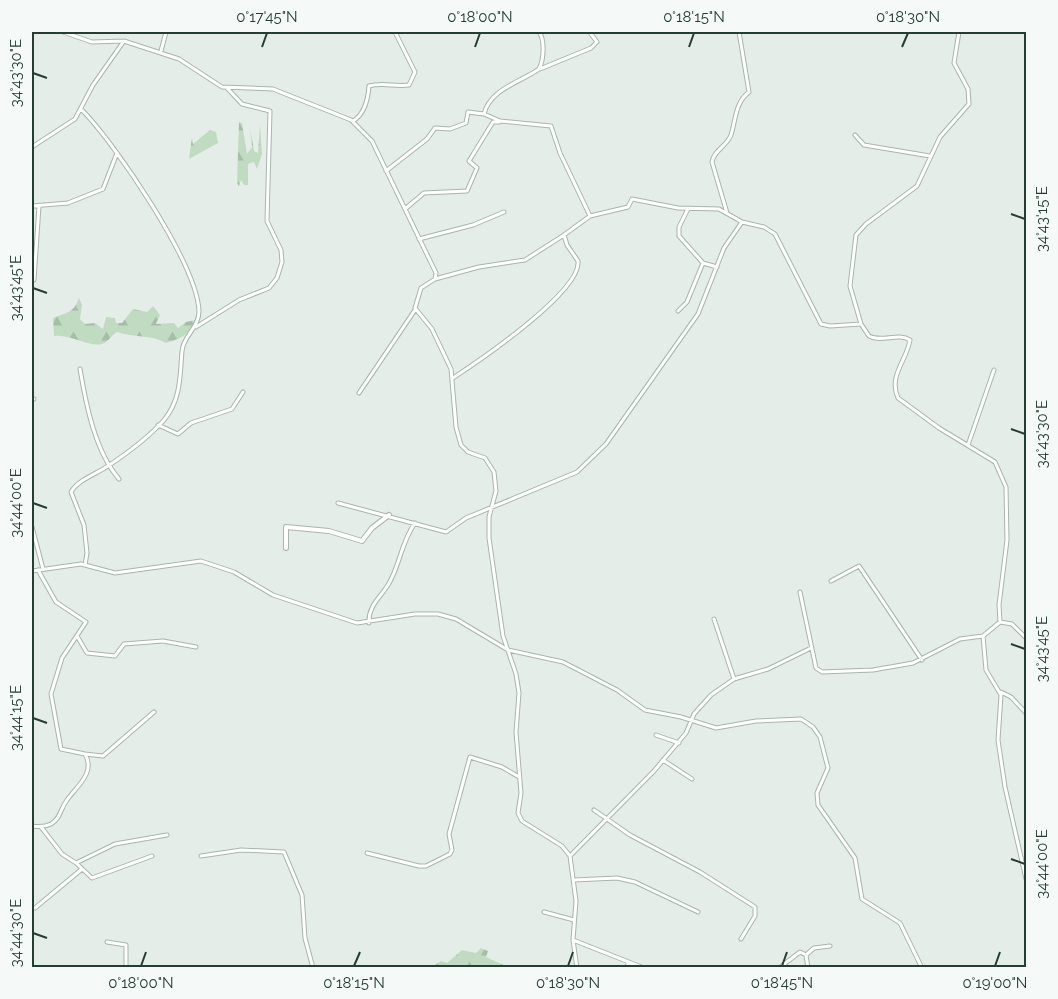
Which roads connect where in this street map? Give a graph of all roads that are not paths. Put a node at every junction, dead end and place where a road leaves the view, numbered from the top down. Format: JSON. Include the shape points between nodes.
{"nodes":[{"id":1,"x":63,"y":32,"type":"edge"},
{"id":2,"x":165,"y":32,"type":"edge"},
{"id":3,"x":395,"y":32,"type":"edge"},
{"id":4,"x":539,"y":32,"type":"edge"},
{"id":5,"x":593,"y":32,"type":"edge"},
{"id":6,"x":739,"y":32,"type":"edge"},
{"id":7,"x":959,"y":32,"type":"edge"},
{"id":8,"x":124,"y":41,"type":"junction"},
{"id":9,"x":161,"y":51,"type":"junction"},
{"id":10,"x":539,"y":69,"type":"junction"},
{"id":11,"x":227,"y":88,"type":"junction"},
{"id":12,"x":81,"y":109,"type":"junction"},
{"id":13,"x":484,"y":114,"type":"junction"},
{"id":14,"x":351,"y":120,"type":"junction"},
{"id":15,"x":500,"y":121,"type":"junction"},
{"id":16,"x":855,"y":135,"type":"dead end"},
{"id":17,"x":32,"y":147,"type":"edge"},
{"id":18,"x":117,"y":153,"type":"junction"},
{"id":19,"x":930,"y":156,"type":"junction"},
{"id":20,"x":386,"y":171,"type":"junction"},
{"id":21,"x":32,"y":206,"type":"edge"},
{"id":22,"x":39,"y":206,"type":"junction"},
{"id":23,"x":688,"y":208,"type":"junction"},
{"id":24,"x":405,"y":209,"type":"junction"},
{"id":25,"x":504,"y":212,"type":"dead end"},
{"id":26,"x":727,"y":213,"type":"junction"},
{"id":27,"x":590,"y":216,"type":"junction"},
{"id":28,"x":742,"y":222,"type":"junction"},
{"id":29,"x":564,"y":235,"type":"junction"},
{"id":30,"x":419,"y":239,"type":"junction"},
{"id":31,"x":703,"y":263,"type":"junction"},
{"id":32,"x":717,"y":267,"type":"junction"},
{"id":33,"x":435,"y":279,"type":"junction"},
{"id":34,"x":34,"y":280,"type":"dead end"},
{"id":35,"x":415,"y":310,"type":"junction"},
{"id":36,"x":678,"y":311,"type":"dead end"},
{"id":37,"x":861,"y":324,"type":"junction"},
{"id":38,"x":194,"y":328,"type":"junction"},
{"id":39,"x":80,"y":369,"type":"dead end"},
{"id":40,"x":994,"y":370,"type":"dead end"},
{"id":41,"x":453,"y":378,"type":"junction"},
{"id":42,"x":243,"y":392,"type":"dead end"},
{"id":43,"x":359,"y":393,"type":"dead end"},
{"id":44,"x":158,"y":425,"type":"junction"},
{"id":45,"x":968,"y":445,"type":"junction"},
{"id":46,"x":108,"y":466,"type":"junction"},
{"id":47,"x":119,"y":479,"type":"dead end"},
{"id":48,"x":338,"y":503,"type":"dead end"},
{"id":49,"x":491,"y":510,"type":"junction"},
{"id":50,"x":389,"y":514,"type":"junction"},
{"id":51,"x":415,"y":523,"type":"junction"},
{"id":52,"x":32,"y":527,"type":"edge"},
{"id":53,"x":286,"y":548,"type":"dead end"},
{"id":54,"x":85,"y":565,"type":"junction"},
{"id":55,"x":44,"y":569,"type":"junction"},
{"id":56,"x":38,"y":570,"type":"junction"},
{"id":57,"x":32,"y":571,"type":"edge"},
{"id":58,"x":831,"y":581,"type":"dead end"},
{"id":59,"x":800,"y":592,"type":"dead end"},
{"id":60,"x":714,"y":619,"type":"dead end"},
{"id":61,"x":1000,"y":622,"type":"junction"},
{"id":62,"x":369,"y":623,"type":"junction"},
{"id":63,"x":77,"y":636,"type":"junction"},
{"id":64,"x":983,"y":636,"type":"junction"},
{"id":65,"x":1026,"y":638,"type":"edge"},
{"id":66,"x":196,"y":647,"type":"dead end"},
{"id":67,"x":811,"y":648,"type":"junction"},
{"id":68,"x":508,"y":650,"type":"junction"},
{"id":69,"x":922,"y":660,"type":"junction"},
{"id":70,"x":734,"y":679,"type":"junction"},
{"id":71,"x":1000,"y":692,"type":"junction"},
{"id":72,"x":154,"y":712,"type":"dead end"},
{"id":73,"x":1026,"y":713,"type":"edge"},
{"id":74,"x":691,"y":721,"type":"junction"},
{"id":75,"x":656,"y":735,"type":"dead end"},
{"id":76,"x":679,"y":743,"type":"junction"},
{"id":77,"x":85,"y":754,"type":"junction"},
{"id":78,"x":663,"y":760,"type":"junction"},
{"id":79,"x":521,"y":778,"type":"junction"},
{"id":80,"x":692,"y":779,"type":"dead end"},
{"id":81,"x":594,"y":810,"type":"dead end"},
{"id":82,"x":607,"y":820,"type":"junction"},
{"id":83,"x":32,"y":826,"type":"edge"},
{"id":84,"x":40,"y":826,"type":"junction"},
{"id":85,"x":167,"y":835,"type":"dead end"},
{"id":86,"x":367,"y":853,"type":"dead end"},
{"id":87,"x":152,"y":856,"type":"dead end"},
{"id":88,"x":201,"y":856,"type":"dead end"},
{"id":89,"x":570,"y":856,"type":"junction"},
{"id":90,"x":76,"y":863,"type":"junction"},
{"id":91,"x":82,"y":869,"type":"junction"},
{"id":92,"x":1026,"y":879,"type":"edge"},
{"id":93,"x":574,"y":880,"type":"junction"},
{"id":94,"x":35,"y":908,"type":"dead end"},
{"id":95,"x":544,"y":912,"type":"dead end"},
{"id":96,"x":698,"y":912,"type":"dead end"},
{"id":97,"x":574,"y":920,"type":"junction"},
{"id":98,"x":741,"y":939,"type":"dead end"},
{"id":99,"x":573,"y":940,"type":"junction"},
{"id":100,"x":107,"y":942,"type":"dead end"},
{"id":101,"x":830,"y":946,"type":"dead end"},
{"id":102,"x":806,"y":955,"type":"junction"},
{"id":103,"x":629,"y":962,"type":"junction"},
{"id":104,"x":126,"y":968,"type":"edge"},
{"id":105,"x":313,"y":968,"type":"edge"},
{"id":106,"x":577,"y":968,"type":"edge"},
{"id":107,"x":626,"y":968,"type":"edge"},
{"id":108,"x":644,"y":968,"type":"edge"},
{"id":109,"x":779,"y":968,"type":"edge"},
{"id":110,"x":808,"y":968,"type":"edge"},
{"id":111,"x":922,"y":968,"type":"edge"}],
"edges":[{"from":1,"to":8,"type":"street","via":[[92,42]]},
{"from":2,"to":9,"type":"street"},
{"from":3,"to":14,"type":"street","via":[[415,72],[409,85],[397,87],[381,82],[369,86],[362,114]]},
{"from":4,"to":10,"type":"street","via":[[543,40]]},
{"from":5,"to":10,"type":"street","via":[[597,42],[591,48]]},
{"from":6,"to":26,"type":"street","via":[[749,90],[740,101],[728,140],[714,154],[712,162]]},
{"from":7,"to":19,"type":"street","via":[[954,63],[968,89],[969,104],[940,137]]},
{"from":8,"to":9,"type":"street"},
{"from":8,"to":12,"type":"street"},
{"from":9,"to":11,"type":"street"},
{"from":10,"to":13,"type":"street","via":[[501,92]]},
{"from":11,"to":14,"type":"street","via":[[273,89]]},
{"from":11,"to":38,"type":"street","via":[[242,104],[270,111],[267,221],[279,244],[282,262],[269,288],[239,300]]},
{"from":12,"to":17,"type":"street","via":[[71,123]]},
{"from":12,"to":18,"type":"street"},
{"from":13,"to":15,"type":"street"},
{"from":13,"to":20,"type":"street","via":[[468,112],[466,123],[450,129],[435,128]]},
{"from":14,"to":20,"type":"street","via":[[372,141]]},
{"from":15,"to":24,"type":"street","via":[[493,122],[469,161],[477,168],[467,191],[424,193]]},
{"from":15,"to":27,"type":"street","via":[[551,126]]},
{"from":16,"to":19,"type":"street","via":[[864,146]]},
{"from":18,"to":22,"type":"street","via":[[103,189],[68,203]]},
{"from":18,"to":38,"type":"street","via":[[180,255],[195,288],[199,312]]},
{"from":19,"to":37,"type":"street","via":[[917,186],[856,235],[850,278]]},
{"from":20,"to":24,"type":"street"},
{"from":21,"to":22,"type":"street"},
{"from":22,"to":34,"type":"street"},
{"from":23,"to":26,"type":"street"},
{"from":23,"to":27,"type":"street","via":[[632,199],[627,207]]},
{"from":23,"to":31,"type":"street","via":[[678,235]]},
{"from":24,"to":30,"type":"street"},
{"from":25,"to":30,"type":"street","via":[[473,225]]},
{"from":26,"to":28,"type":"street"},
{"from":27,"to":29,"type":"street"},
{"from":28,"to":32,"type":"street"},
{"from":28,"to":37,"type":"street","via":[[775,234],[821,324]]},
{"from":29,"to":33,"type":"street","via":[[525,260]]},
{"from":29,"to":41,"type":"street","via":[[578,261],[575,275],[527,325]]},
{"from":30,"to":33,"type":"street","via":[[434,268]]},
{"from":31,"to":32,"type":"street"},
{"from":31,"to":36,"type":"street","via":[[687,302]]},
{"from":32,"to":49,"type":"street","via":[[698,314],[606,444],[577,472]]},
{"from":33,"to":35,"type":"street","via":[[421,288]]},
{"from":35,"to":41,"type":"street","via":[[432,329]]},
{"from":35,"to":43,"type":"street"},
{"from":37,"to":45,"type":"street","via":[[875,339],[904,336],[910,340],[896,372],[896,395]]},
{"from":38,"to":44,"type":"street","via":[[183,343],[179,389],[165,419]]},
{"from":39,"to":46,"type":"street","via":[[86,403]]},
{"from":40,"to":45,"type":"street"},
{"from":41,"to":49,"type":"street","via":[[461,445],[485,458],[494,472],[496,491]]},
{"from":42,"to":44,"type":"street","via":[[231,409],[191,423],[178,434]]},
{"from":44,"to":46,"type":"street"},
{"from":45,"to":61,"type":"street","via":[[995,462],[1006,487],[1007,540]]},
{"from":46,"to":47,"type":"street"},
{"from":46,"to":54,"type":"street","via":[[77,484],[71,492],[84,525]]},
{"from":48,"to":50,"type":"street"},
{"from":49,"to":51,"type":"street","via":[[466,518],[447,532]]},
{"from":49,"to":68,"type":"street","via":[[489,538]]},
{"from":50,"to":51,"type":"street"},
{"from":50,"to":53,"type":"street","via":[[362,541],[329,531],[286,527]]},
{"from":51,"to":62,"type":"street","via":[[390,582],[371,608]]},
{"from":52,"to":55,"type":"street"},
{"from":54,"to":55,"type":"street"},
{"from":54,"to":62,"type":"street","via":[[115,573],[195,561],[210,563],[293,602],[357,623]]},
{"from":55,"to":56,"type":"street"},
{"from":56,"to":57,"type":"street"},
{"from":56,"to":63,"type":"street","via":[[56,602],[86,621]]},
{"from":58,"to":69,"type":"street","via":[[859,566]]},
{"from":59,"to":67,"type":"street"},
{"from":60,"to":70,"type":"street"},
{"from":61,"to":64,"type":"street"},
{"from":61,"to":65,"type":"street","via":[[1012,624]]},
{"from":62,"to":68,"type":"street","via":[[438,614],[456,619]]},
{"from":63,"to":66,"type":"street","via":[[87,653],[115,656],[124,644],[163,641]]},
{"from":63,"to":77,"type":"street","via":[[56,672],[51,704],[61,749]]},
{"from":64,"to":69,"type":"street","via":[[960,639]]},
{"from":64,"to":71,"type":"street","via":[[986,670]]},
{"from":67,"to":69,"type":"street","via":[[816,668],[822,672],[873,670]]},
{"from":67,"to":70,"type":"street","via":[[768,669]]},
{"from":68,"to":74,"type":"street","via":[[563,662],[617,690],[645,710]]},
{"from":68,"to":79,"type":"street","via":[[519,693],[516,732]]},
{"from":70,"to":74,"type":"street","via":[[711,694]]},
{"from":71,"to":73,"type":"street","via":[[1011,697]]},
{"from":71,"to":92,"type":"street","via":[[998,740]]},
{"from":72,"to":77,"type":"street","via":[[103,756]]},
{"from":74,"to":76,"type":"street"},
{"from":74,"to":111,"type":"street","via":[[716,728],[801,719],[813,727],[820,737],[828,768],[817,793],[818,805],[855,858],[862,899],[900,923]]},
{"from":75,"to":76,"type":"street"},
{"from":76,"to":78,"type":"street"},
{"from":77,"to":84,"type":"street","via":[[88,763],[84,780],[66,801],[60,816],[49,825]]},
{"from":78,"to":80,"type":"street"},
{"from":78,"to":82,"type":"street"},
{"from":79,"to":86,"type":"street","via":[[511,770],[470,757],[449,834],[450,854],[419,866]]},
{"from":79,"to":89,"type":"street","via":[[519,818],[562,846]]},
{"from":81,"to":82,"type":"street"},
{"from":82,"to":89,"type":"street"},
{"from":82,"to":98,"type":"street","via":[[755,907]]},
{"from":83,"to":84,"type":"street"},
{"from":84,"to":90,"type":"street","via":[[62,854]]},
{"from":85,"to":90,"type":"street","via":[[115,844]]},
{"from":87,"to":91,"type":"street","via":[[92,878]]},
{"from":88,"to":105,"type":"street","via":[[241,850],[284,852],[302,895],[305,938]]},
{"from":89,"to":93,"type":"street"},
{"from":90,"to":91,"type":"street"},
{"from":91,"to":94,"type":"street"},
{"from":93,"to":96,"type":"street","via":[[617,878],[635,882]]},
{"from":93,"to":97,"type":"street"},
{"from":95,"to":97,"type":"street"},
{"from":97,"to":99,"type":"street"},
{"from":99,"to":103,"type":"street"},
{"from":99,"to":106,"type":"street"},
{"from":100,"to":104,"type":"street","via":[[126,945]]},
{"from":101,"to":102,"type":"street","via":[[814,948]]},
{"from":102,"to":109,"type":"street","via":[[798,952]]},
{"from":102,"to":110,"type":"street"},
{"from":103,"to":107,"type":"street"},
{"from":103,"to":108,"type":"street"}]}
